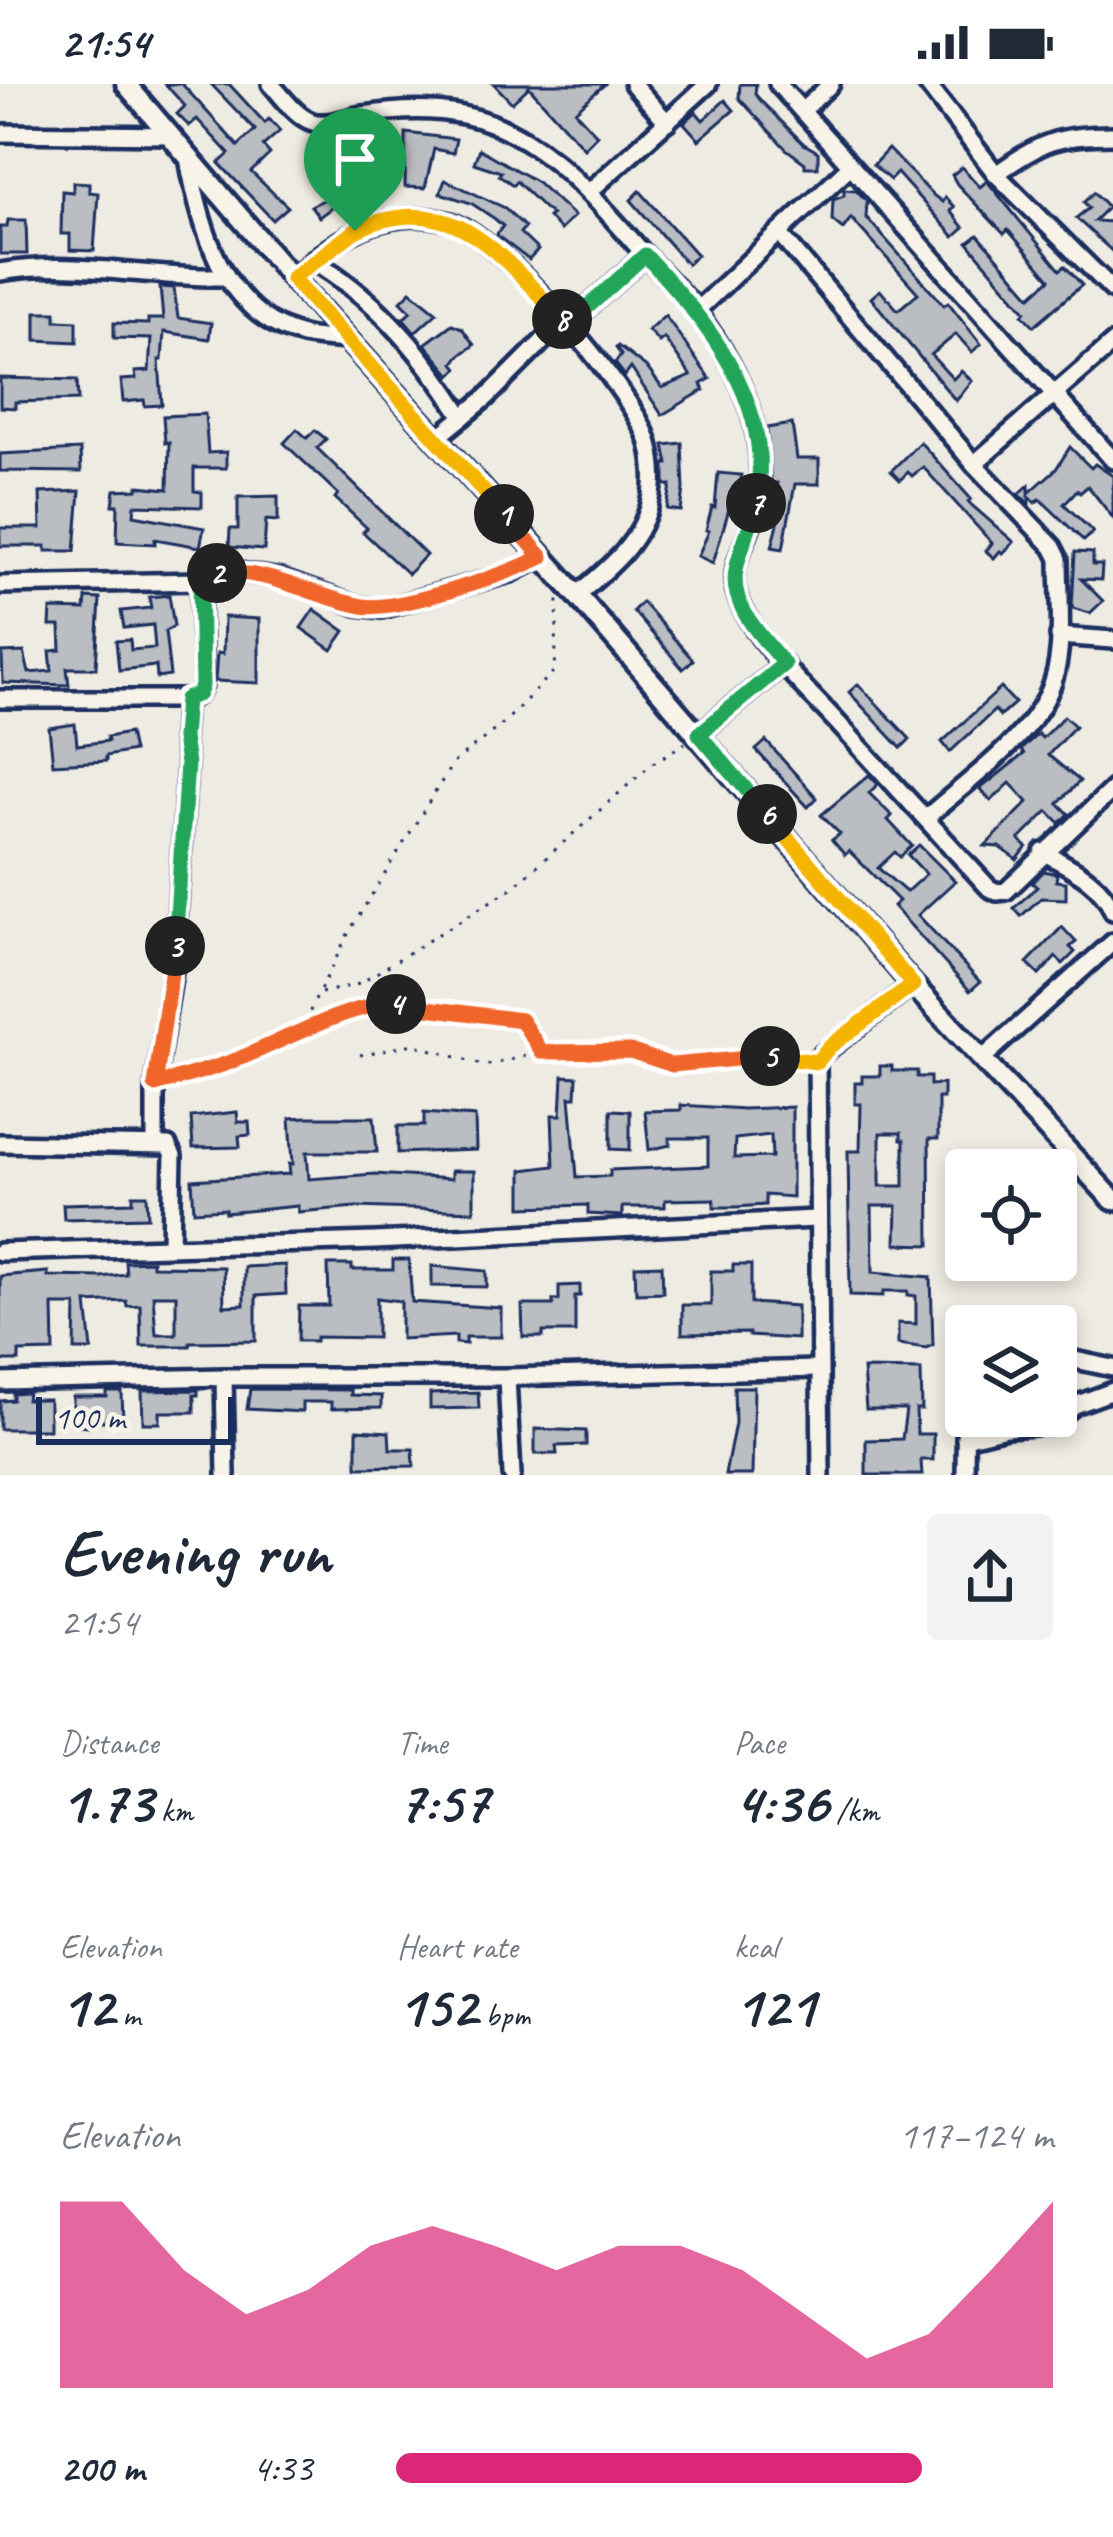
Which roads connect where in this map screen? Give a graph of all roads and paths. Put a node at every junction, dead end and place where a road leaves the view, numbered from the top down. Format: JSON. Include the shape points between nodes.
{"nodes":[{"id":1,"x":126,"y":84,"type":"edge"},
{"id":2,"x":271,"y":84,"type":"edge"},
{"id":3,"x":633,"y":84,"type":"edge"},
{"id":4,"x":708,"y":84,"type":"edge"},
{"id":5,"x":778,"y":84,"type":"edge"},
{"id":6,"x":831,"y":84,"type":"edge"},
{"id":7,"x":927,"y":84,"type":"edge"},
{"id":8,"x":802,"y":111,"type":"junction"},
{"id":9,"x":667,"y":122,"type":"junction"},
{"id":10,"x":0,"y":133,"type":"edge"},
{"id":11,"x":170,"y":135,"type":"junction"},
{"id":12,"x":1113,"y":135,"type":"edge"},
{"id":13,"x":188,"y":154,"type":"junction"},
{"id":14,"x":849,"y":167,"type":"junction"},
{"id":15,"x":996,"y":174,"type":"junction"},
{"id":16,"x":590,"y":191,"type":"junction"},
{"id":17,"x":780,"y":234,"type":"junction"},
{"id":18,"x":645,"y":255,"type":"junction"},
{"id":19,"x":312,"y":260,"type":"junction"},
{"id":20,"x":0,"y":272,"type":"edge"},
{"id":21,"x":224,"y":278,"type":"junction"},
{"id":22,"x":292,"y":278,"type":"junction"},
{"id":23,"x":1113,"y":290,"type":"edge"},
{"id":24,"x":696,"y":311,"type":"junction"},
{"id":25,"x":566,"y":323,"type":"junction"},
{"id":26,"x":346,"y":340,"type":"junction"},
{"id":27,"x":1113,"y":343,"type":"edge"},
{"id":28,"x":1055,"y":393,"type":"junction"},
{"id":29,"x":463,"y":417,"type":"junction"},
{"id":30,"x":436,"y":438,"type":"junction"},
{"id":31,"x":1113,"y":460,"type":"edge"},
{"id":32,"x":974,"y":464,"type":"junction"},
{"id":33,"x":542,"y":557,"type":"junction"},
{"id":34,"x":560,"y":577,"type":"junction"},
{"id":35,"x":200,"y":581,"type":"junction"},
{"id":36,"x":0,"y":586,"type":"edge"},
{"id":37,"x":577,"y":595,"type":"junction"},
{"id":38,"x":1059,"y":636,"type":"junction"},
{"id":39,"x":1113,"y":640,"type":"edge"},
{"id":40,"x":784,"y":664,"type":"junction"},
{"id":41,"x":0,"y":699,"type":"edge"},
{"id":42,"x":186,"y":699,"type":"junction"},
{"id":43,"x":699,"y":734,"type":"junction"},
{"id":44,"x":1113,"y":789,"type":"edge"},
{"id":45,"x":926,"y":818,"type":"junction"},
{"id":46,"x":1043,"y":851,"type":"junction"},
{"id":47,"x":1113,"y":911,"type":"edge"},
{"id":48,"x":1113,"y":942,"type":"edge"},
{"id":49,"x":913,"y":985,"type":"junction"},
{"id":50,"x":319,"y":993,"type":"junction"},
{"id":51,"x":299,"y":1033,"type":"junction"},
{"id":52,"x":542,"y":1052,"type":"junction"},
{"id":53,"x":360,"y":1055,"type":"dead end"},
{"id":54,"x":982,"y":1060,"type":"junction"},
{"id":55,"x":817,"y":1062,"type":"junction"},
{"id":56,"x":155,"y":1085,"type":"junction"},
{"id":57,"x":0,"y":1143,"type":"edge"},
{"id":58,"x":155,"y":1143,"type":"junction"},
{"id":59,"x":1113,"y":1199,"type":"edge"},
{"id":60,"x":816,"y":1219,"type":"junction"},
{"id":61,"x":171,"y":1245,"type":"junction"},
{"id":62,"x":0,"y":1252,"type":"edge"},
{"id":63,"x":1077,"y":1360,"type":"edge"},
{"id":64,"x":1113,"y":1368,"type":"edge"},
{"id":65,"x":818,"y":1369,"type":"junction"},
{"id":66,"x":224,"y":1377,"type":"junction"},
{"id":67,"x":507,"y":1377,"type":"junction"},
{"id":68,"x":0,"y":1382,"type":"edge"},
{"id":69,"x":1113,"y":1391,"type":"edge"},
{"id":70,"x":965,"y":1438,"type":"joint"},
{"id":71,"x":226,"y":1475,"type":"edge"},
{"id":72,"x":512,"y":1475,"type":"edge"},
{"id":73,"x":821,"y":1475,"type":"edge"},
{"id":74,"x":965,"y":1475,"type":"edge"}],
"edges":[{"from":1,"to":11,"type":"street"},
{"from":2,"to":16,"type":"street","via":[[319,124],[413,111],[464,115],[509,131]]},
{"from":3,"to":9,"type":"street"},
{"from":4,"to":9,"type":"street"},
{"from":5,"to":8,"type":"street"},
{"from":6,"to":8,"type":"street"},
{"from":7,"to":15,"type":"street"},
{"from":8,"to":14,"type":"street"},
{"from":9,"to":16,"type":"street"},
{"from":10,"to":11,"type":"street"},
{"from":11,"to":13,"type":"street"},
{"from":12,"to":15,"type":"street","via":[[1036,145]]},
{"from":13,"to":21,"type":"street","via":[[198,211]]},
{"from":13,"to":22,"type":"street"},
{"from":14,"to":17,"type":"street"},
{"from":14,"to":28,"type":"street"},
{"from":15,"to":23,"type":"street"},
{"from":16,"to":18,"type":"street"},
{"from":17,"to":24,"type":"street"},
{"from":17,"to":32,"type":"street"},
{"from":18,"to":24,"type":"street"},
{"from":18,"to":25,"type":"street"},
{"from":19,"to":22,"type":"street"},
{"from":19,"to":25,"type":"street","via":[[376,220],[443,219],[484,239]]},
{"from":19,"to":29,"type":"street","via":[[349,281],[399,330]]},
{"from":20,"to":21,"type":"street","via":[[100,267]]},
{"from":21,"to":26,"type":"street","via":[[268,319],[299,334]]},
{"from":22,"to":26,"type":"street"},
{"from":24,"to":40,"type":"street","via":[[754,418],[760,484],[734,586],[742,610]]},
{"from":25,"to":29,"type":"street"},
{"from":25,"to":37,"type":"street","via":[[638,417],[653,474],[644,522],[630,546]]},
{"from":26,"to":30,"type":"street"},
{"from":27,"to":28,"type":"street"},
{"from":28,"to":31,"type":"street"},
{"from":28,"to":32,"type":"street"},
{"from":29,"to":30,"type":"street"},
{"from":30,"to":33,"type":"street"},
{"from":32,"to":38,"type":"street","via":[[1054,547]]},
{"from":33,"to":34,"type":"street"},
{"from":33,"to":35,"type":"street","via":[[382,609],[281,579],[235,572]]},
{"from":34,"to":37,"type":"street"},
{"from":34,"to":50,"type":"path","via":[[556,670],[453,763]]},
{"from":35,"to":36,"type":"street"},
{"from":35,"to":42,"type":"street","via":[[202,686]]},
{"from":37,"to":43,"type":"street"},
{"from":38,"to":39,"type":"street"},
{"from":38,"to":45,"type":"street","via":[[1044,701]]},
{"from":40,"to":43,"type":"street"},
{"from":40,"to":45,"type":"street"},
{"from":41,"to":42,"type":"street"},
{"from":42,"to":56,"type":"street","via":[[174,967]]},
{"from":43,"to":49,"type":"street"},
{"from":43,"to":50,"type":"path","via":[[653,763],[512,888],[359,984]]},
{"from":44,"to":46,"type":"street"},
{"from":45,"to":46,"type":"street","via":[[997,892]]},
{"from":46,"to":47,"type":"street","via":[[1089,879]]},
{"from":48,"to":54,"type":"street"},
{"from":49,"to":54,"type":"street"},
{"from":49,"to":55,"type":"street"},
{"from":50,"to":51,"type":"path"},
{"from":51,"to":52,"type":"path","via":[[384,1003],[521,1020]]},
{"from":51,"to":56,"type":"path"},
{"from":52,"to":53,"type":"path","via":[[485,1066],[413,1044]]},
{"from":52,"to":55,"type":"path","via":[[630,1051],[672,1065],[763,1055]]},
{"from":54,"to":59,"type":"street"},
{"from":55,"to":60,"type":"street"},
{"from":56,"to":58,"type":"street"},
{"from":57,"to":58,"type":"street"},
{"from":58,"to":61,"type":"street","via":[[173,1156]]},
{"from":60,"to":61,"type":"street"},
{"from":60,"to":65,"type":"street"},
{"from":61,"to":62,"type":"street"},
{"from":63,"to":64,"type":"street"},
{"from":65,"to":67,"type":"street"},
{"from":65,"to":73,"type":"street"},
{"from":66,"to":67,"type":"street"},
{"from":66,"to":68,"type":"street"},
{"from":66,"to":71,"type":"street"},
{"from":67,"to":72,"type":"street"},
{"from":69,"to":70,"type":"street","via":[[1051,1425]]},
{"from":70,"to":74,"type":"street"}]}
